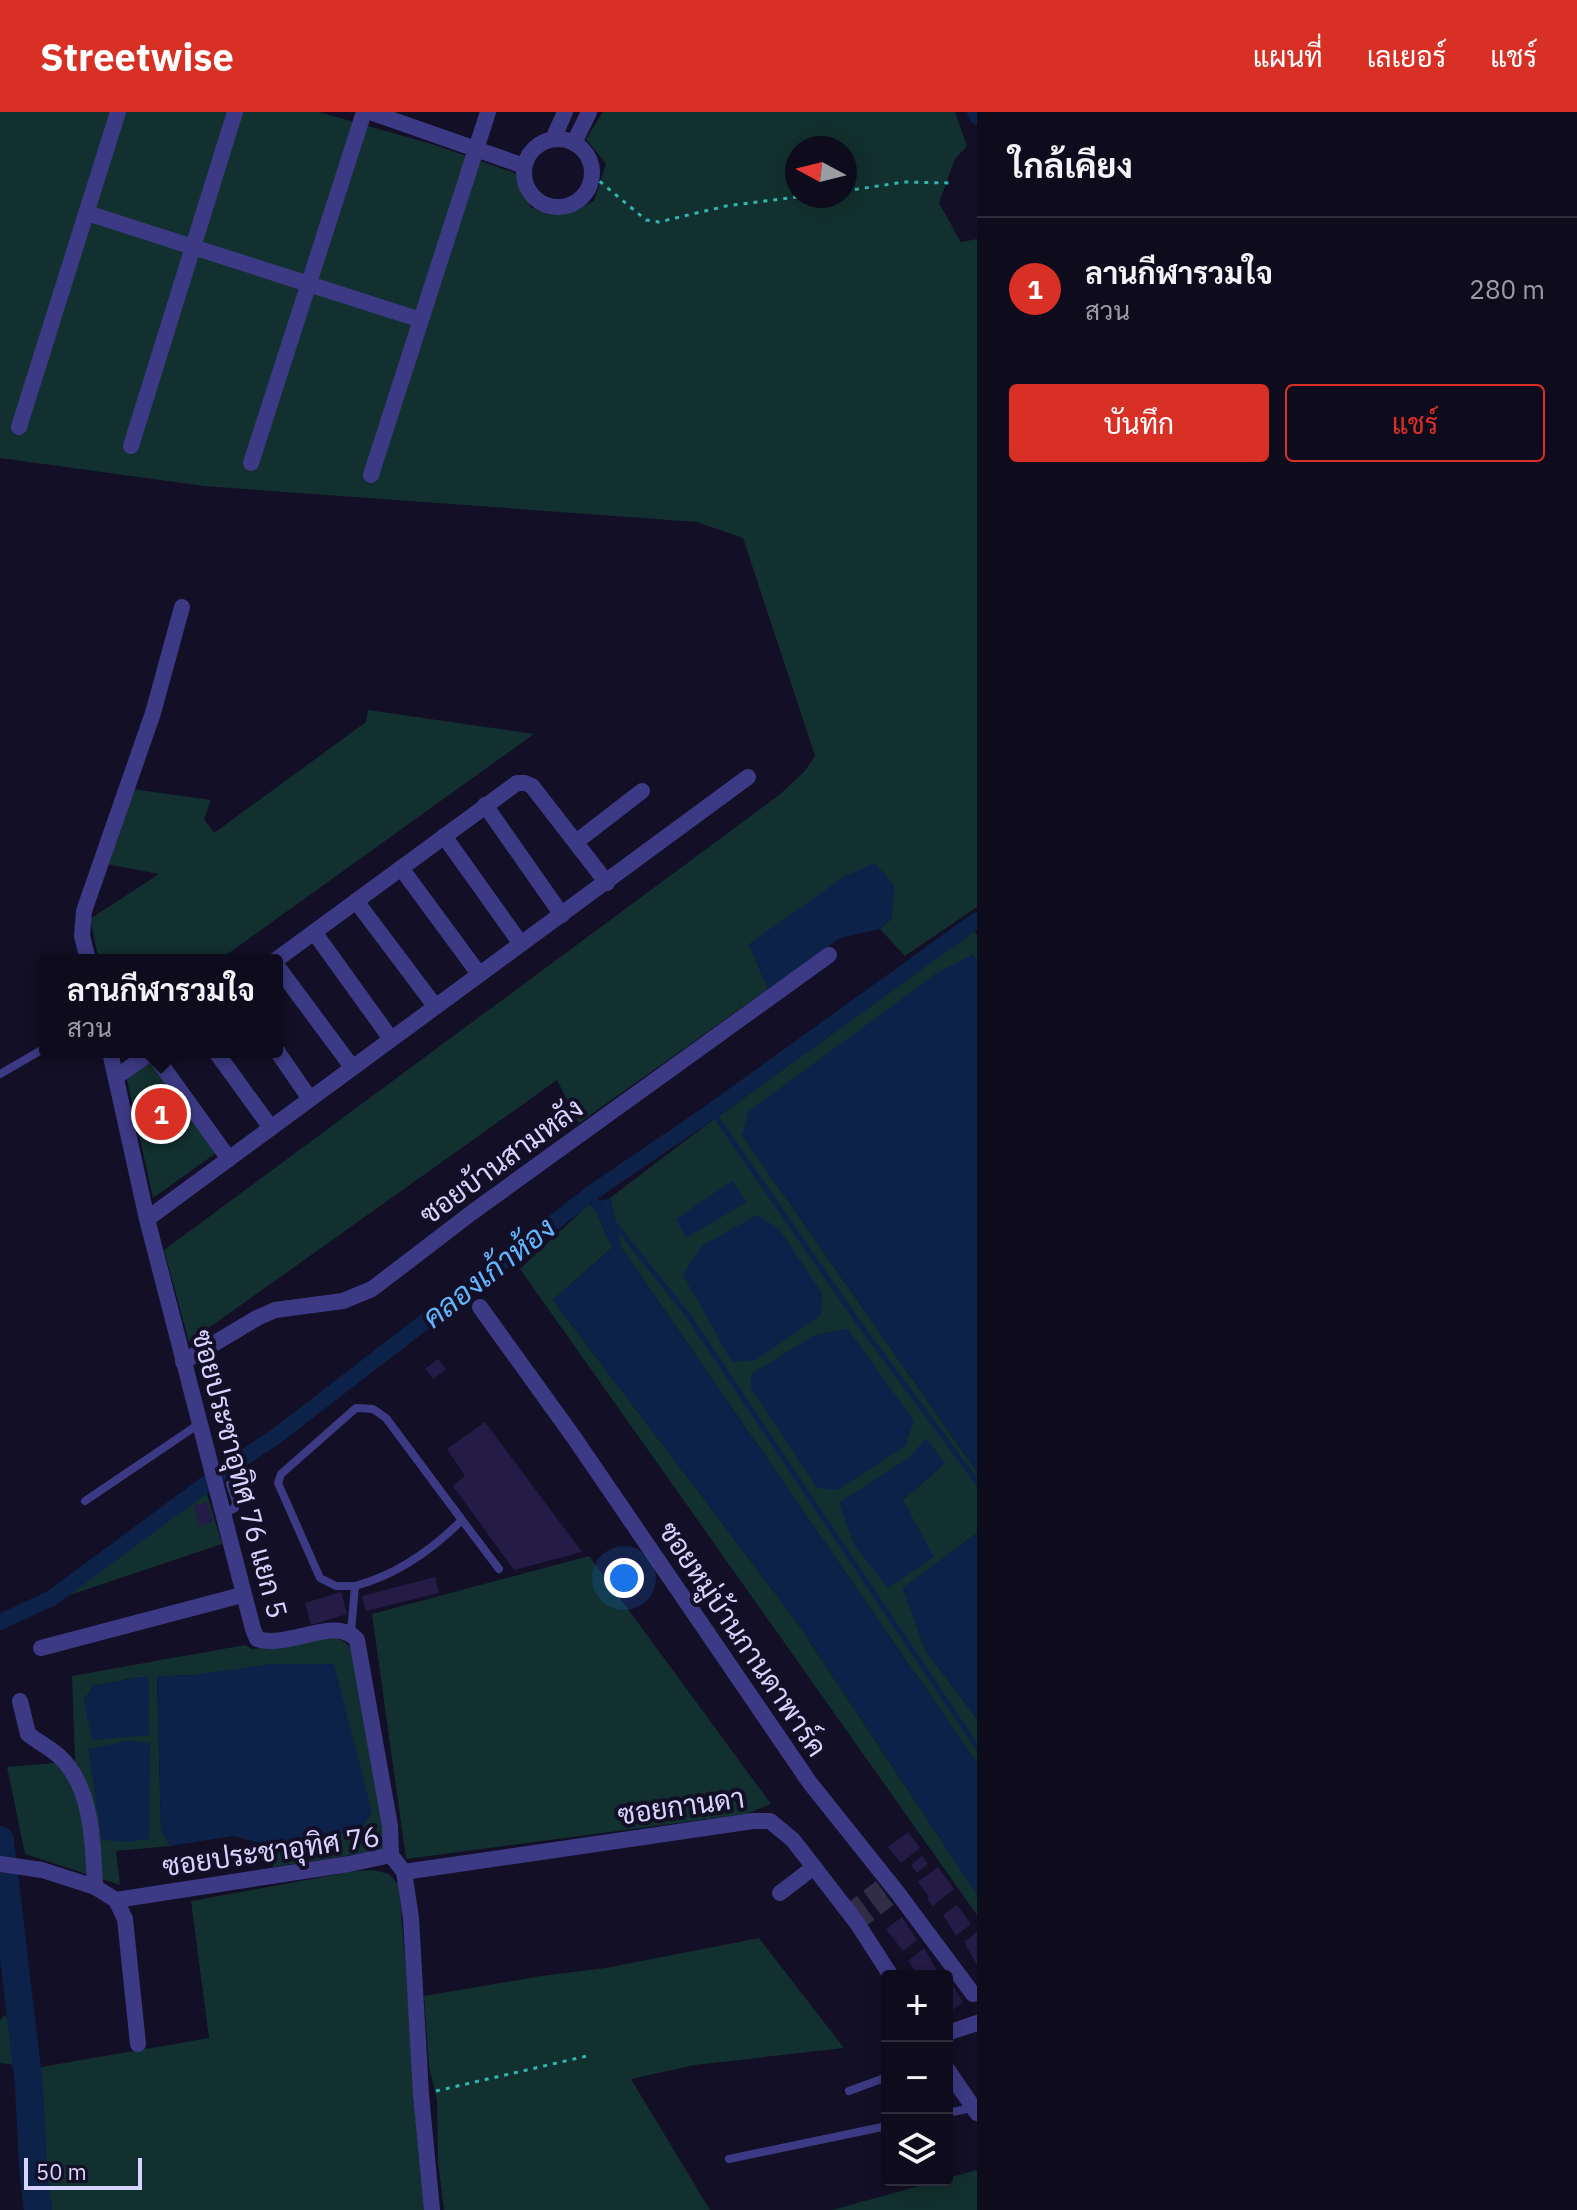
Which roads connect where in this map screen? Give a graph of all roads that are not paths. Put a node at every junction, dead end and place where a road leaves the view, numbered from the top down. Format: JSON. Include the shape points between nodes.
{"nodes":[{"id":1,"x":118,"y":112,"type":"edge"},
{"id":2,"x":235,"y":112,"type":"edge"},
{"id":3,"x":364,"y":112,"type":"edge"},
{"id":4,"x":370,"y":112,"type":"edge"},
{"id":5,"x":488,"y":112,"type":"edge"},
{"id":6,"x":565,"y":112,"type":"edge"},
{"id":7,"x":589,"y":112,"type":"edge"},
{"id":8,"x":553,"y":139,"type":"junction"},
{"id":9,"x":574,"y":143,"type":"junction"},
{"id":10,"x":477,"y":149,"type":"junction"},
{"id":11,"x":524,"y":166,"type":"junction"},
{"id":12,"x":87,"y":213,"type":"junction"},
{"id":13,"x":193,"y":247,"type":"junction"},
{"id":14,"x":309,"y":283,"type":"junction"},
{"id":15,"x":421,"y":320,"type":"junction"},
{"id":16,"x":19,"y":427,"type":"dead end"},
{"id":17,"x":131,"y":446,"type":"dead end"},
{"id":18,"x":251,"y":463,"type":"dead end"},
{"id":19,"x":371,"y":475,"type":"dead end"},
{"id":20,"x":182,"y":607,"type":"dead end"},
{"id":21,"x":748,"y":777,"type":"dead end"},
{"id":22,"x":642,"y":791,"type":"dead end"},
{"id":23,"x":485,"y":805,"type":"junction"},
{"id":24,"x":444,"y":836,"type":"junction"},
{"id":25,"x":576,"y":842,"type":"junction"},
{"id":26,"x":401,"y":868,"type":"junction"},
{"id":27,"x":607,"y":883,"type":"junction"},
{"id":28,"x":356,"y":901,"type":"junction"},
{"id":29,"x":562,"y":915,"type":"junction"},
{"id":30,"x":314,"y":932,"type":"junction"},
{"id":31,"x":521,"y":944,"type":"junction"},
{"id":32,"x":86,"y":954,"type":"edge"},
{"id":33,"x":283,"y":955,"type":"edge"},
{"id":34,"x":829,"y":955,"type":"dead end"},
{"id":35,"x":283,"y":974,"type":"edge"},
{"id":36,"x":479,"y":974,"type":"junction"},
{"id":37,"x":435,"y":1006,"type":"junction"},
{"id":38,"x":391,"y":1039,"type":"junction"},
{"id":39,"x":39,"y":1051,"type":"edge"},
{"id":40,"x":111,"y":1058,"type":"edge"},
{"id":41,"x":143,"y":1058,"type":"edge"},
{"id":42,"x":156,"y":1058,"type":"edge"},
{"id":43,"x":220,"y":1058,"type":"edge"},
{"id":44,"x":282,"y":1058,"type":"edge"},
{"id":45,"x":352,"y":1067,"type":"junction"},
{"id":46,"x":0,"y":1074,"type":"edge"},
{"id":47,"x":116,"y":1077,"type":"junction"},
{"id":48,"x":310,"y":1099,"type":"junction"},
{"id":49,"x":271,"y":1128,"type":"junction"},
{"id":50,"x":229,"y":1159,"type":"junction"},
{"id":51,"x":147,"y":1219,"type":"junction"},
{"id":52,"x":480,"y":1307,"type":"dead end"},
{"id":53,"x":183,"y":1362,"type":"junction"},
{"id":54,"x":199,"y":1424,"type":"junction"},
{"id":55,"x":85,"y":1501,"type":"dead end"},
{"id":56,"x":462,"y":1520,"type":"junction"},
{"id":57,"x":499,"y":1569,"type":"dead end"},
{"id":58,"x":355,"y":1586,"type":"junction"},
{"id":59,"x":242,"y":1595,"type":"junction"},
{"id":60,"x":351,"y":1632,"type":"junction"},
{"id":61,"x":41,"y":1648,"type":"dead end"},
{"id":62,"x":20,"y":1701,"type":"dead end"},
{"id":63,"x":391,"y":1855,"type":"junction"},
{"id":64,"x":0,"y":1864,"type":"edge"},
{"id":65,"x":814,"y":1867,"type":"junction"},
{"id":66,"x":404,"y":1872,"type":"junction"},
{"id":67,"x":95,"y":1887,"type":"junction"},
{"id":68,"x":780,"y":1893,"type":"dead end"},
{"id":69,"x":116,"y":1900,"type":"junction"},
{"id":70,"x":887,"y":1970,"type":"edge"},
{"id":71,"x":973,"y":1994,"type":"dead end"},
{"id":72,"x":977,"y":2023,"type":"edge"},
{"id":73,"x":953,"y":2031,"type":"edge"},
{"id":74,"x":138,"y":2044,"type":"dead end"},
{"id":75,"x":953,"y":2078,"type":"edge"},
{"id":76,"x":881,"y":2079,"type":"edge"},
{"id":77,"x":849,"y":2091,"type":"dead end"},
{"id":78,"x":975,"y":2110,"type":"edge"},
{"id":79,"x":953,"y":2112,"type":"edge"},
{"id":80,"x":881,"y":2127,"type":"edge"},
{"id":81,"x":729,"y":2159,"type":"dead end"},
{"id":82,"x":432,"y":2210,"type":"edge"}],
"edges":[{"from":1,"to":12,"type":"street"},
{"from":2,"to":13,"type":"street"},
{"from":3,"to":14,"type":"street"},
{"from":4,"to":10,"type":"street"},
{"from":5,"to":10,"type":"street"},
{"from":6,"to":8,"type":"street"},
{"from":7,"to":9,"type":"street"},
{"from":8,"to":9,"type":"street"},
{"from":8,"to":11,"type":"street","via":[[534,148]]},
{"from":9,"to":11,"type":"street","via":[[588,157],[592,175],[581,198],[563,207],[536,200],[528,190]]},
{"from":10,"to":11,"type":"street"},
{"from":10,"to":15,"type":"street"},
{"from":12,"to":13,"type":"street"},
{"from":12,"to":16,"type":"street"},
{"from":13,"to":14,"type":"street"},
{"from":13,"to":17,"type":"street"},
{"from":14,"to":15,"type":"street"},
{"from":14,"to":18,"type":"street"},
{"from":15,"to":19,"type":"street"},
{"from":20,"to":32,"type":"street","via":[[153,713],[84,911]]},
{"from":21,"to":27,"type":"street"},
{"from":22,"to":25,"type":"street"},
{"from":23,"to":24,"type":"street"},
{"from":23,"to":25,"type":"street","via":[[525,783]]},
{"from":23,"to":29,"type":"street"},
{"from":24,"to":26,"type":"street"},
{"from":24,"to":31,"type":"street"},
{"from":25,"to":27,"type":"street"},
{"from":26,"to":28,"type":"street"},
{"from":26,"to":36,"type":"street"},
{"from":27,"to":29,"type":"street"},
{"from":28,"to":30,"type":"street"},
{"from":28,"to":37,"type":"street"},
{"from":29,"to":31,"type":"street"},
{"from":30,"to":33,"type":"street"},
{"from":30,"to":38,"type":"street"},
{"from":31,"to":36,"type":"street"},
{"from":34,"to":53,"type":"street","name":"ซอยบ้านสามหลัง","via":[[372,1289],[343,1301],[275,1310]]},
{"from":35,"to":45,"type":"street"},
{"from":36,"to":37,"type":"street"},
{"from":37,"to":38,"type":"street"},
{"from":38,"to":45,"type":"street"},
{"from":39,"to":46,"type":"lane"},
{"from":40,"to":47,"type":"street","name":"ซอยประชาอุทิศ 76 แยก 5"},
{"from":41,"to":47,"type":"street"},
{"from":42,"to":50,"type":"street"},
{"from":43,"to":49,"type":"street"},
{"from":44,"to":48,"type":"street"},
{"from":45,"to":48,"type":"street"},
{"from":47,"to":51,"type":"street","name":"ซอยประชาอุทิศ 76 แยก 5"},
{"from":48,"to":49,"type":"street"},
{"from":49,"to":50,"type":"street"},
{"from":50,"to":51,"type":"street"},
{"from":51,"to":53,"type":"street","name":"ซอยประชาอุทิศ 76 แยก 5"},
{"from":52,"to":71,"type":"street","name":"ซอยหมู่บ้านกานดาพาร์ค","via":[[810,1783]]},
{"from":53,"to":54,"type":"street","name":"ซอยประชาอุทิศ 76 แยก 5"},
{"from":54,"to":55,"type":"lane"},
{"from":54,"to":59,"type":"street","name":"ซอยประชาอุทิศ 76 แยก 5","via":[[208,1461],[223,1488],[221,1514]]},
{"from":56,"to":57,"type":"lane"},
{"from":56,"to":58,"type":"lane","via":[[412,1561]]},
{"from":56,"to":58,"type":"lane","via":[[386,1418],[373,1409],[356,1408],[281,1474],[278,1483],[320,1578],[336,1586]]},
{"from":58,"to":60,"type":"lane"},
{"from":59,"to":60,"type":"street","name":"ซอยประชาอุทิศ 76 แยก 5","via":[[257,1639],[278,1643],[337,1630]]},
{"from":59,"to":61,"type":"street"},
{"from":60,"to":63,"type":"street","via":[[362,1655]]},
{"from":62,"to":67,"type":"street","via":[[28,1734],[75,1775],[89,1820]]},
{"from":63,"to":66,"type":"street","name":"ซอยประชาอุทิศ 76"},
{"from":63,"to":69,"type":"street","name":"ซอยประชาอุทิศ 76"},
{"from":64,"to":67,"type":"street","via":[[42,1870]]},
{"from":65,"to":66,"type":"street","name":"ซอยกานดา","via":[[770,1821],[753,1821]]},
{"from":65,"to":68,"type":"street"},
{"from":65,"to":70,"type":"street","name":"ซอยกานดา"},
{"from":66,"to":82,"type":"street","name":"ซอยประชาอุทิศ 76"},
{"from":67,"to":69,"type":"street"},
{"from":69,"to":74,"type":"street","via":[[125,1919]]},
{"from":72,"to":73,"type":"street"},
{"from":75,"to":78,"type":"street"},
{"from":76,"to":77,"type":"lane"},
{"from":78,"to":79,"type":"lane"},
{"from":80,"to":81,"type":"lane"}]}
